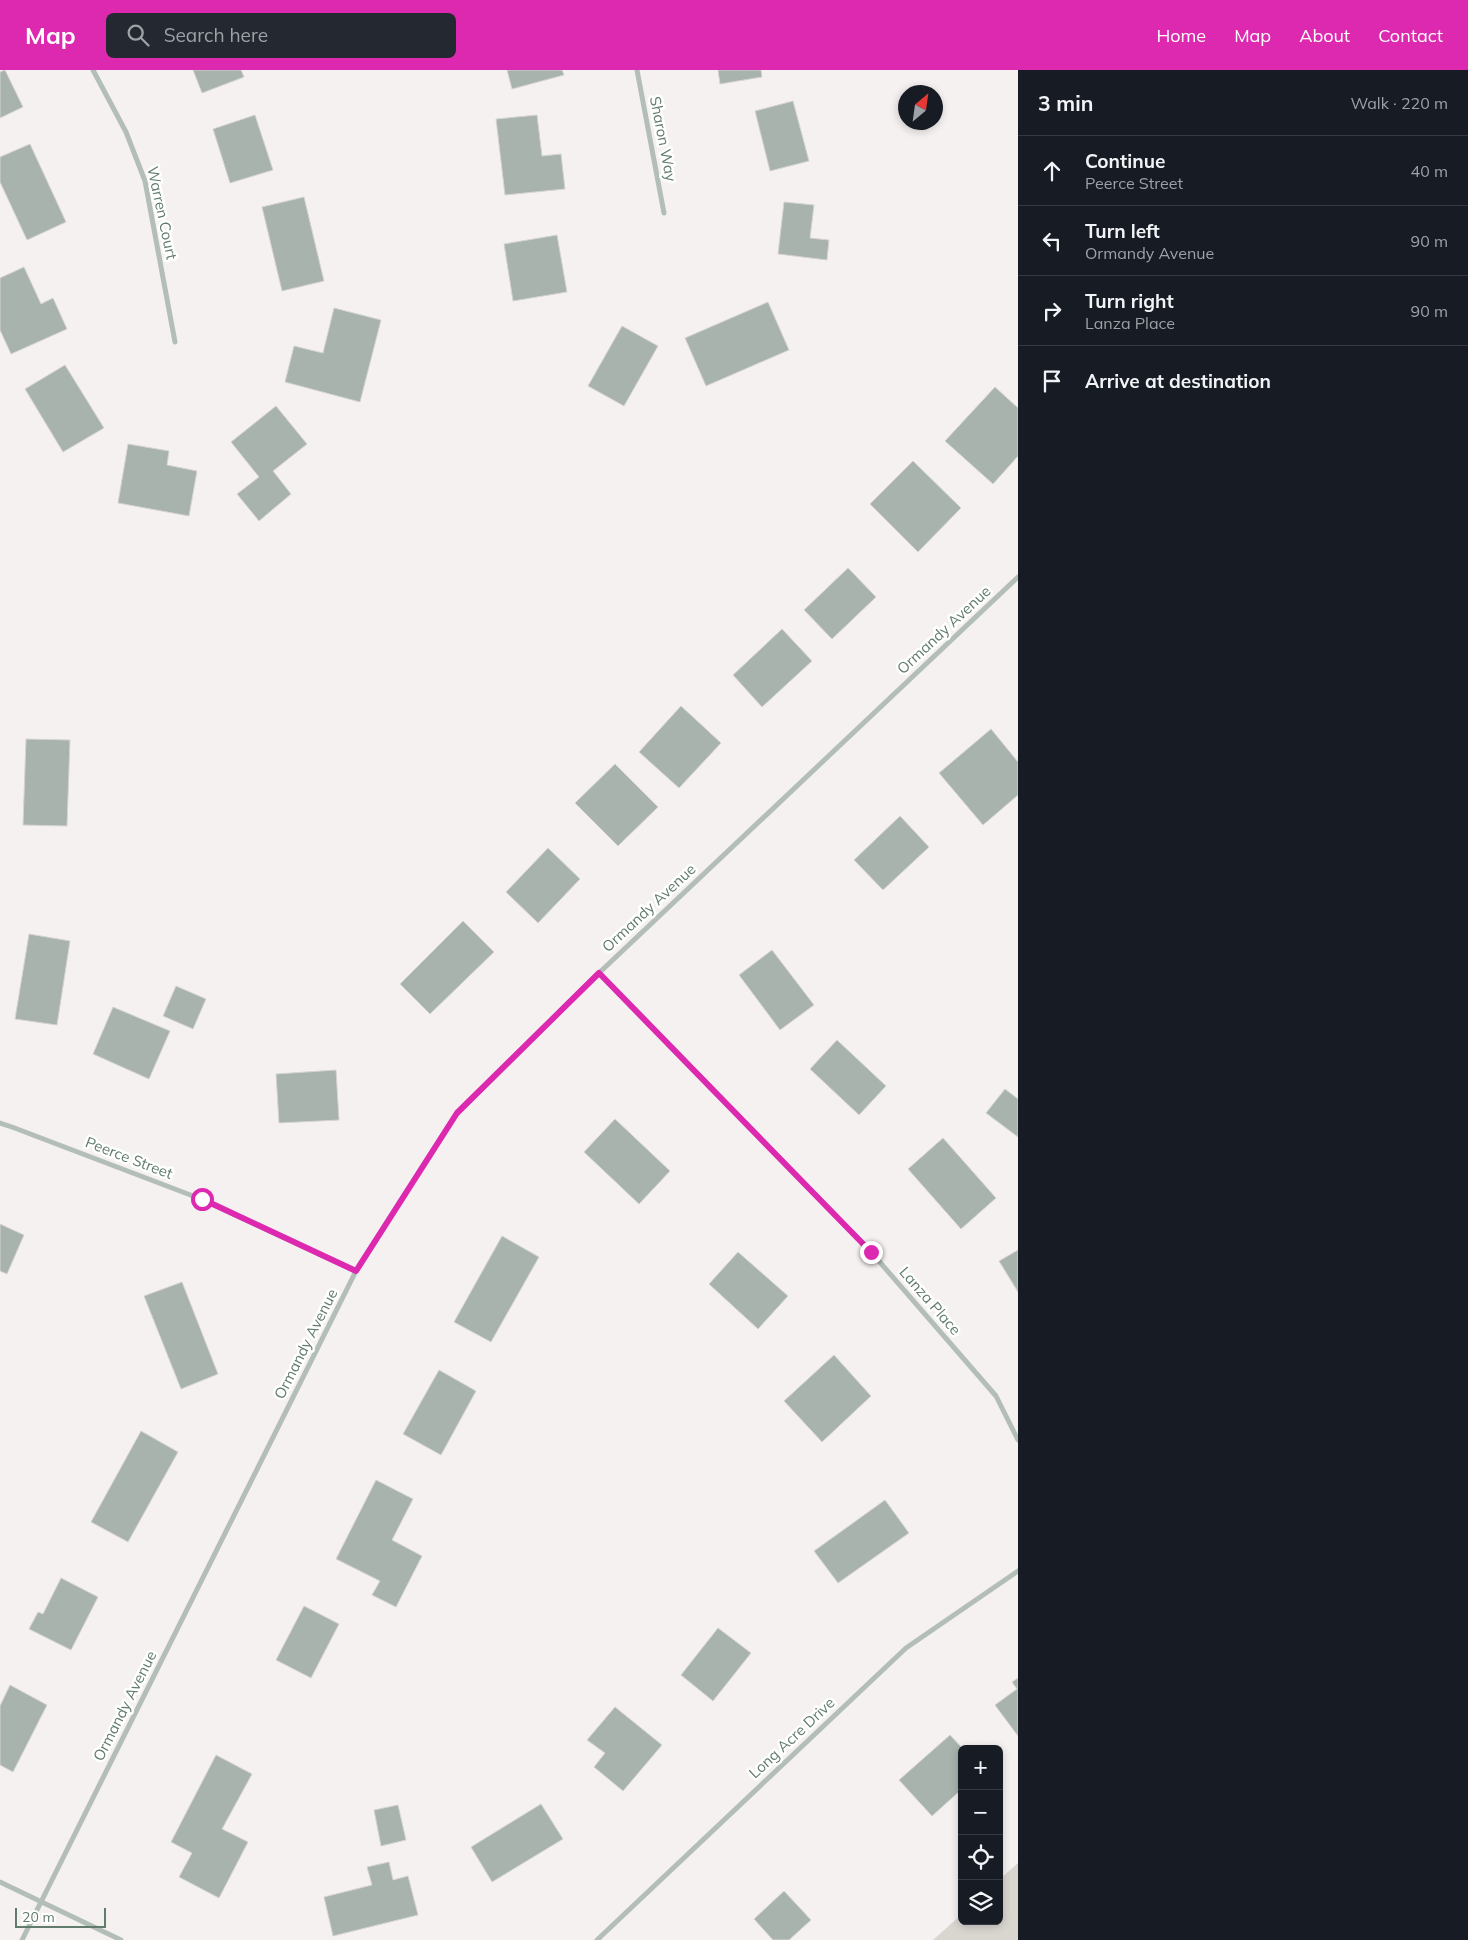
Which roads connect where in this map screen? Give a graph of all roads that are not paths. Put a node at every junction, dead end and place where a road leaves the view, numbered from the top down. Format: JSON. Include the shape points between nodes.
{"nodes":[{"id":1,"x":93,"y":70,"type":"edge"},
{"id":2,"x":637,"y":70,"type":"edge"},
{"id":3,"x":664,"y":213,"type":"dead end"},
{"id":4,"x":174,"y":342,"type":"dead end"},
{"id":5,"x":1018,"y":577,"type":"edge"},
{"id":6,"x":599,"y":973,"type":"junction"},
{"id":7,"x":0,"y":1123,"type":"edge"},
{"id":8,"x":356,"y":1271,"type":"junction"},
{"id":9,"x":1018,"y":1440,"type":"edge"},
{"id":10,"x":1018,"y":1571,"type":"edge"},
{"id":11,"x":0,"y":1882,"type":"edge"},
{"id":12,"x":41,"y":1902,"type":"junction"},
{"id":13,"x":22,"y":1940,"type":"edge"},
{"id":14,"x":121,"y":1940,"type":"edge"},
{"id":15,"x":597,"y":1940,"type":"edge"}],
"edges":[{"from":1,"to":4,"type":"street","name":"Warren Court","via":[[126,132],[145,181]]},
{"from":2,"to":3,"type":"street","name":"Sharon Way"},
{"from":5,"to":6,"type":"street","name":"Ormandy Avenue"},
{"from":6,"to":8,"type":"street","name":"Ormandy Avenue","via":[[457,1113]]},
{"from":6,"to":9,"type":"street","name":"Lanza Place","via":[[871,1252],[996,1396]]},
{"from":7,"to":8,"type":"street","name":"Peerce Street","via":[[202,1199]]},
{"from":8,"to":12,"type":"street","name":"Ormandy Avenue"},
{"from":10,"to":15,"type":"street","name":"Long Acre Drive","via":[[906,1648]]},
{"from":11,"to":12,"type":"street"},
{"from":12,"to":13,"type":"street","name":"Ormandy Avenue"},
{"from":12,"to":14,"type":"street"}]}
